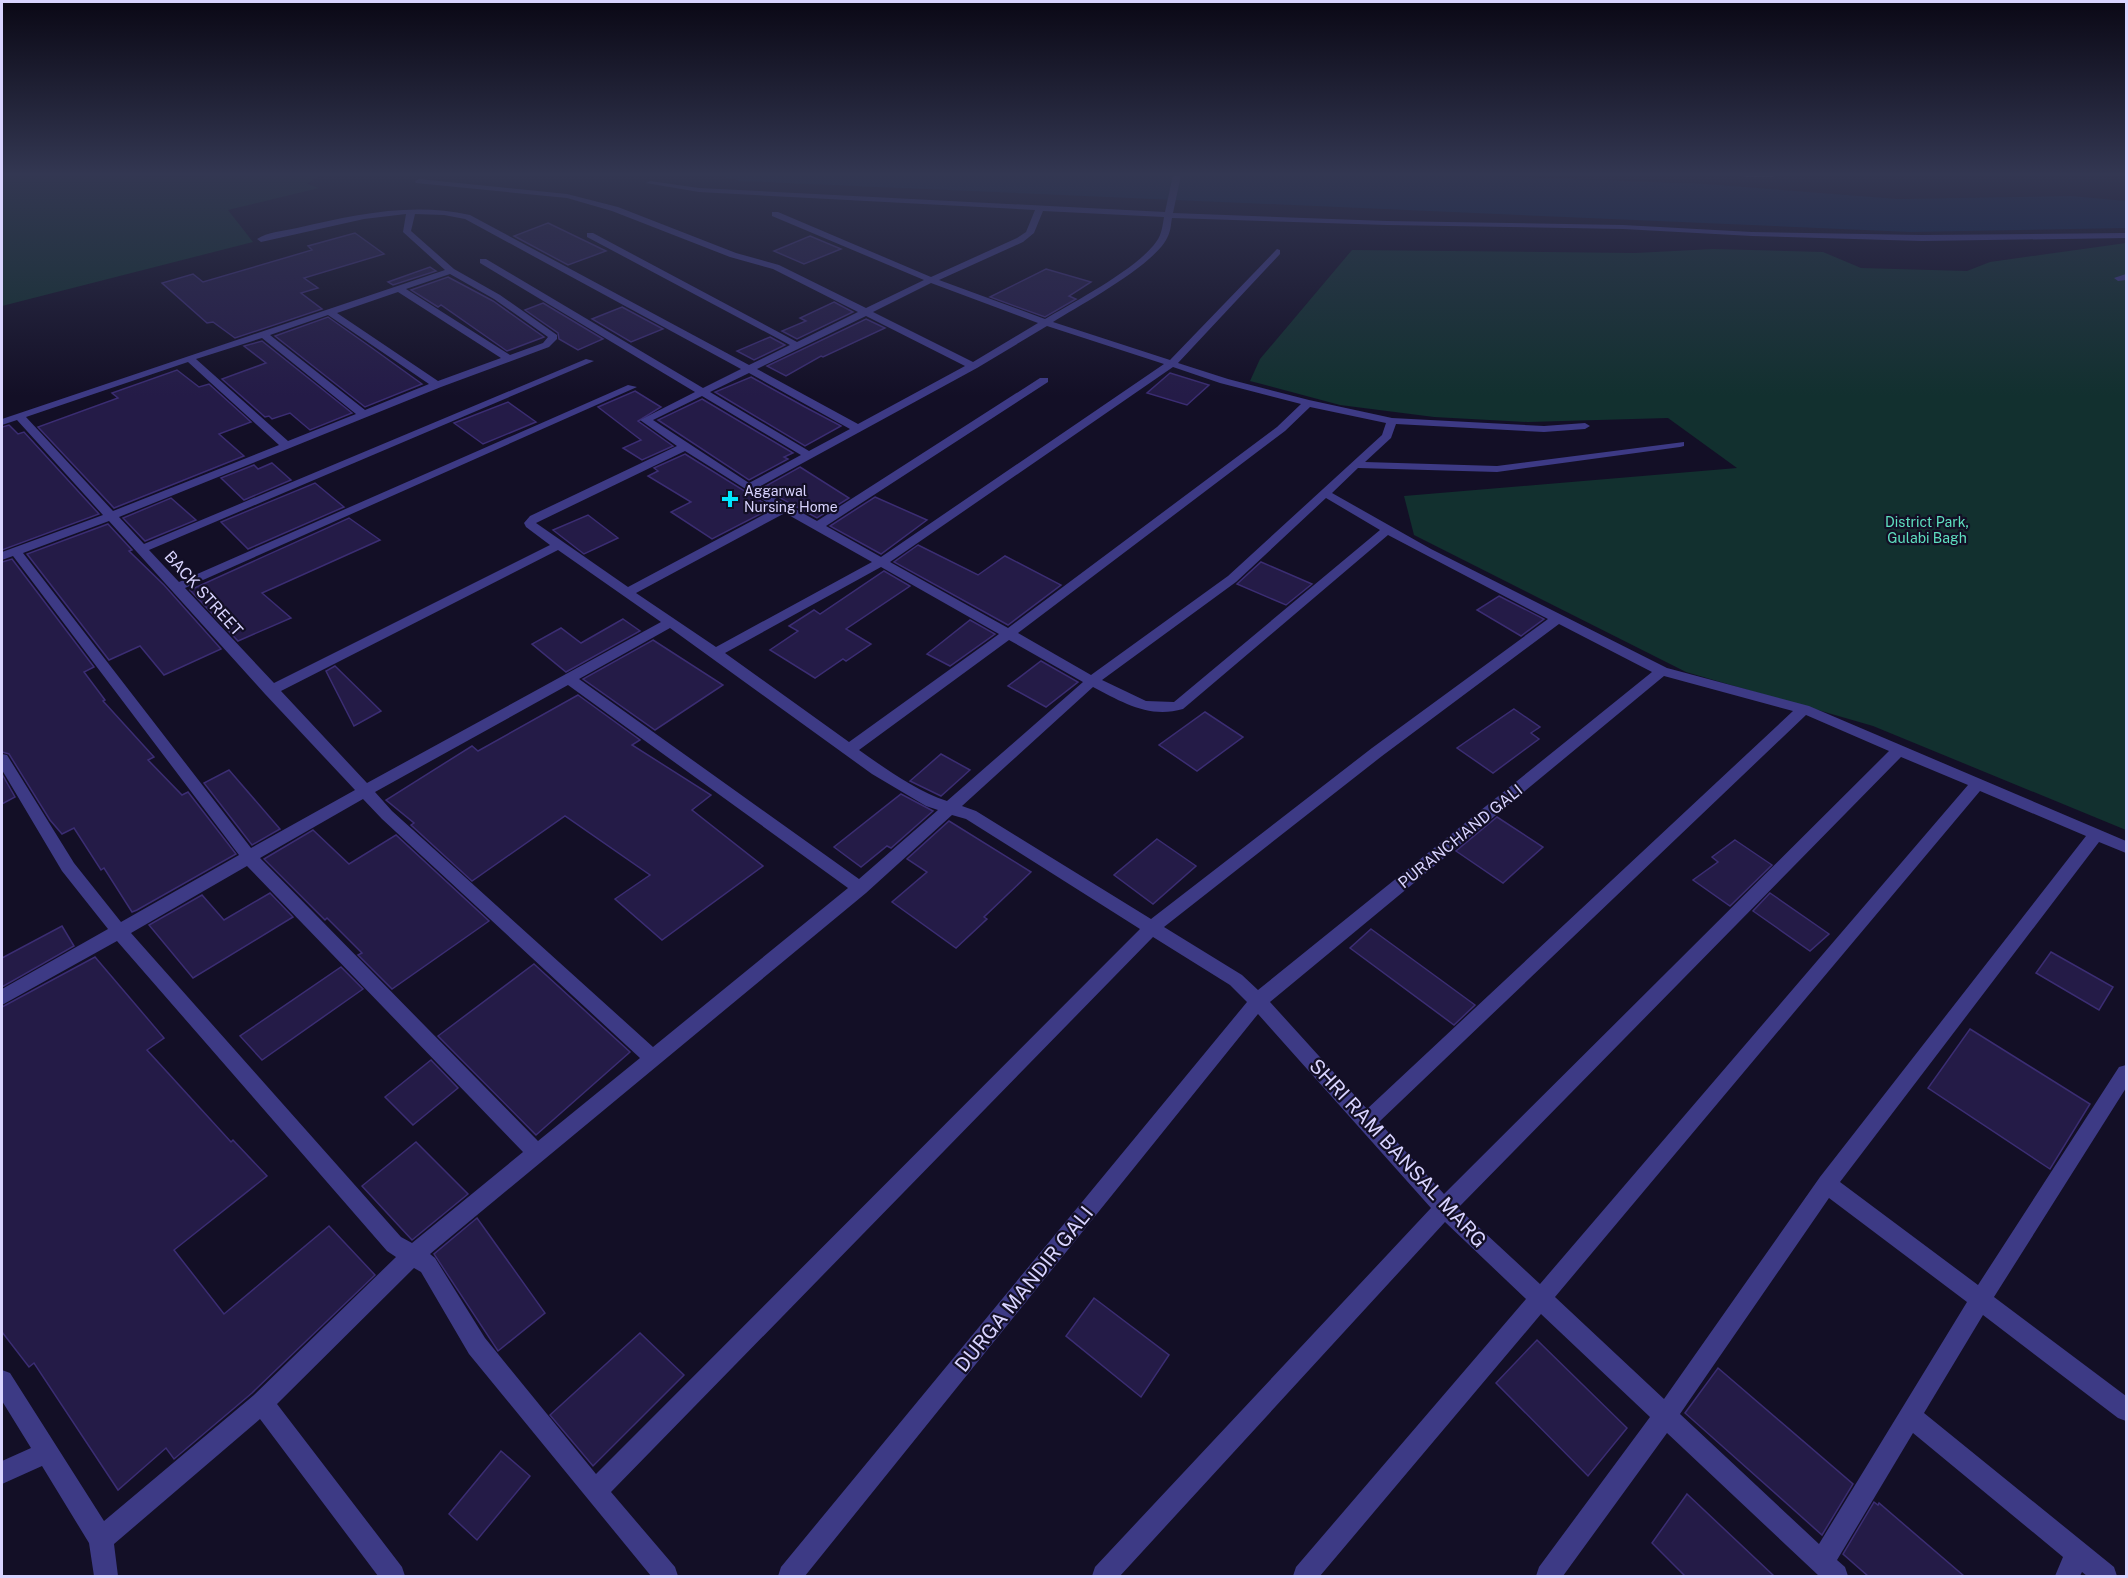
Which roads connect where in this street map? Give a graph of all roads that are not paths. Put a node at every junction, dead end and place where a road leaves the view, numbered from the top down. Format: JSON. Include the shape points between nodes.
{"nodes":[{"id":1,"x":426,"y":249,"type":"edge"},
{"id":2,"x":527,"y":249,"type":"edge"},
{"id":3,"x":616,"y":249,"type":"edge"},
{"id":4,"x":717,"y":249,"type":"edge"},
{"id":5,"x":857,"y":249,"type":"edge"},
{"id":6,"x":1001,"y":249,"type":"edge"},
{"id":7,"x":1154,"y":249,"type":"edge"},
{"id":8,"x":1277,"y":252,"type":"dead end"},
{"id":9,"x":483,"y":261,"type":"dead end"},
{"id":10,"x":451,"y":271,"type":"junction"},
{"id":11,"x":931,"y":280,"type":"junction"},
{"id":12,"x":400,"y":289,"type":"junction"},
{"id":13,"x":328,"y":312,"type":"junction"},
{"id":14,"x":865,"y":313,"type":"junction"},
{"id":15,"x":1045,"y":322,"type":"junction"},
{"id":16,"x":262,"y":333,"type":"junction"},
{"id":17,"x":798,"y":346,"type":"junction"},
{"id":18,"x":190,"y":359,"type":"junction"},
{"id":19,"x":509,"y":359,"type":"junction"},
{"id":20,"x":589,"y":361,"type":"dead end"},
{"id":21,"x":1171,"y":364,"type":"junction"},
{"id":22,"x":973,"y":366,"type":"junction"},
{"id":23,"x":749,"y":369,"type":"junction"},
{"id":24,"x":1044,"y":380,"type":"dead end"},
{"id":25,"x":437,"y":385,"type":"junction"},
{"id":26,"x":632,"y":387,"type":"dead end"},
{"id":27,"x":702,"y":392,"type":"junction"},
{"id":28,"x":1308,"y":403,"type":"junction"},
{"id":29,"x":363,"y":414,"type":"junction"},
{"id":30,"x":19,"y":416,"type":"junction"},
{"id":31,"x":1392,"y":421,"type":"junction"},
{"id":32,"x":2,"y":422,"type":"edge"},
{"id":33,"x":1585,"y":426,"type":"dead end"},
{"id":34,"x":858,"y":429,"type":"junction"},
{"id":35,"x":1680,"y":444,"type":"dead end"},
{"id":36,"x":287,"y":446,"type":"junction"},
{"id":37,"x":686,"y":446,"type":"junction"},
{"id":38,"x":809,"y":455,"type":"junction"},
{"id":39,"x":1356,"y":465,"type":"junction"},
{"id":40,"x":749,"y":488,"type":"junction"},
{"id":41,"x":1325,"y":493,"type":"junction"},
{"id":42,"x":785,"y":508,"type":"junction"},
{"id":43,"x":111,"y":516,"type":"junction"},
{"id":44,"x":818,"y":526,"type":"junction"},
{"id":45,"x":1389,"y":528,"type":"junction"},
{"id":46,"x":559,"y":545,"type":"junction"},
{"id":47,"x":141,"y":549,"type":"junction"},
{"id":48,"x":8,"y":554,"type":"edge"},
{"id":49,"x":882,"y":562,"type":"junction"},
{"id":50,"x":177,"y":587,"type":"junction"},
{"id":51,"x":628,"y":592,"type":"junction"},
{"id":52,"x":1558,"y":618,"type":"junction"},
{"id":53,"x":669,"y":623,"type":"junction"},
{"id":54,"x":1008,"y":633,"type":"junction"},
{"id":55,"x":715,"y":652,"type":"junction"},
{"id":56,"x":1662,"y":671,"type":"junction"},
{"id":57,"x":570,"y":679,"type":"junction"},
{"id":58,"x":1092,"y":681,"type":"junction"},
{"id":59,"x":270,"y":691,"type":"junction"},
{"id":60,"x":1804,"y":709,"type":"junction"},
{"id":61,"x":850,"y":749,"type":"junction"},
{"id":62,"x":1899,"y":750,"type":"junction"},
{"id":63,"x":2,"y":759,"type":"edge"},
{"id":64,"x":1978,"y":783,"type":"junction"},
{"id":65,"x":365,"y":791,"type":"junction"},
{"id":66,"x":948,"y":808,"type":"junction"},
{"id":67,"x":2096,"y":835,"type":"junction"},
{"id":68,"x":2127,"y":847,"type":"edge"},
{"id":69,"x":249,"y":857,"type":"junction"},
{"id":70,"x":860,"y":888,"type":"junction"},
{"id":71,"x":1150,"y":928,"type":"junction"},
{"id":72,"x":119,"y":931,"type":"junction"},
{"id":73,"x":2,"y":998,"type":"edge"},
{"id":74,"x":1258,"y":1001,"type":"junction"},
{"id":75,"x":653,"y":1058,"type":"junction"},
{"id":76,"x":2127,"y":1072,"type":"edge"},
{"id":77,"x":1366,"y":1122,"type":"junction"},
{"id":78,"x":537,"y":1153,"type":"junction"},
{"id":79,"x":1827,"y":1184,"type":"junction"},
{"id":80,"x":1444,"y":1208,"type":"junction"},
{"id":81,"x":412,"y":1256,"type":"junction"},
{"id":82,"x":1539,"y":1297,"type":"junction"},
{"id":83,"x":1980,"y":1300,"type":"junction"},
{"id":84,"x":2,"y":1381,"type":"edge"},
{"id":85,"x":262,"y":1403,"type":"junction"},
{"id":86,"x":2127,"y":1410,"type":"edge"},
{"id":87,"x":1665,"y":1416,"type":"junction"},
{"id":88,"x":1910,"y":1416,"type":"junction"},
{"id":89,"x":47,"y":1452,"type":"junction"},
{"id":90,"x":2,"y":1473,"type":"edge"},
{"id":91,"x":596,"y":1491,"type":"junction"},
{"id":92,"x":101,"y":1539,"type":"junction"},
{"id":93,"x":2078,"y":1554,"type":"junction"},
{"id":94,"x":1829,"y":1569,"type":"edge"},
{"id":95,"x":105,"y":1576,"type":"edge"},
{"id":96,"x":393,"y":1576,"type":"edge"},
{"id":97,"x":666,"y":1576,"type":"edge"},
{"id":98,"x":790,"y":1576,"type":"edge"},
{"id":99,"x":1104,"y":1576,"type":"edge"},
{"id":100,"x":1305,"y":1576,"type":"edge"},
{"id":101,"x":1548,"y":1576,"type":"edge"},
{"id":102,"x":2067,"y":1576,"type":"edge"},
{"id":103,"x":2105,"y":1576,"type":"edge"}],
"edges":[{"from":1,"to":10,"type":"street"},
{"from":2,"to":23,"type":"street"},
{"from":3,"to":17,"type":"street"},
{"from":4,"to":14,"type":"street","via":[[776,267]]},
{"from":5,"to":11,"type":"street"},
{"from":6,"to":11,"type":"street"},
{"from":7,"to":15,"type":"street","via":[[1082,302]]},
{"from":8,"to":21,"type":"street"},
{"from":9,"to":27,"type":"street"},
{"from":10,"to":12,"type":"street"},
{"from":10,"to":19,"type":"street","via":[[554,337],[546,345]]},
{"from":11,"to":14,"type":"street"},
{"from":11,"to":15,"type":"street"},
{"from":12,"to":13,"type":"street"},
{"from":12,"to":19,"type":"street"},
{"from":13,"to":16,"type":"street"},
{"from":13,"to":25,"type":"street"},
{"from":14,"to":17,"type":"street"},
{"from":14,"to":22,"type":"street"},
{"from":15,"to":21,"type":"street"},
{"from":15,"to":22,"type":"street"},
{"from":16,"to":18,"type":"street"},
{"from":16,"to":29,"type":"street"},
{"from":17,"to":23,"type":"street"},
{"from":18,"to":30,"type":"street"},
{"from":18,"to":36,"type":"street"},
{"from":19,"to":25,"type":"street"},
{"from":20,"to":47,"type":"street"},
{"from":21,"to":28,"type":"street"},
{"from":21,"to":49,"type":"street"},
{"from":22,"to":34,"type":"street"},
{"from":23,"to":27,"type":"street"},
{"from":23,"to":34,"type":"street"},
{"from":24,"to":44,"type":"street"},
{"from":25,"to":29,"type":"street"},
{"from":26,"to":50,"type":"street"},
{"from":27,"to":37,"type":"street","via":[[645,420]]},
{"from":27,"to":38,"type":"street"},
{"from":28,"to":31,"type":"street"},
{"from":28,"to":54,"type":"street","via":[[1281,429]]},
{"from":29,"to":36,"type":"street"},
{"from":30,"to":32,"type":"street"},
{"from":30,"to":43,"type":"street","name":"BACK STREET"},
{"from":31,"to":33,"type":"street","via":[[1544,429]]},
{"from":31,"to":39,"type":"street","via":[[1387,436]]},
{"from":34,"to":38,"type":"street"},
{"from":35,"to":39,"type":"street","via":[[1497,469]]},
{"from":36,"to":43,"type":"street"},
{"from":37,"to":40,"type":"street"},
{"from":37,"to":46,"type":"street","name":"SHRI RAM BANSAL MARG","via":[[534,518],[532,527]]},
{"from":38,"to":40,"type":"street"},
{"from":39,"to":41,"type":"street"},
{"from":40,"to":42,"type":"street"},
{"from":41,"to":45,"type":"street"},
{"from":41,"to":58,"type":"street","via":[[1232,579]]},
{"from":42,"to":44,"type":"street"},
{"from":42,"to":51,"type":"street"},
{"from":43,"to":47,"type":"street","name":"BACK STREET"},
{"from":43,"to":48,"type":"street"},
{"from":44,"to":49,"type":"street"},
{"from":45,"to":52,"type":"street","via":[[1427,552]]},
{"from":45,"to":58,"type":"street","via":[[1178,706],[1148,709]]},
{"from":46,"to":51,"type":"street","name":"SHRI RAM BANSAL MARG"},
{"from":46,"to":59,"type":"street"},
{"from":47,"to":50,"type":"street","name":"BACK STREET"},
{"from":48,"to":69,"type":"street"},
{"from":49,"to":54,"type":"street"},
{"from":49,"to":55,"type":"street"},
{"from":50,"to":59,"type":"street","name":"BACK STREET"},
{"from":51,"to":53,"type":"street","name":"SHRI RAM BANSAL MARG"},
{"from":52,"to":56,"type":"street"},
{"from":52,"to":71,"type":"street"},
{"from":53,"to":55,"type":"street","name":"SHRI RAM BANSAL MARG"},
{"from":53,"to":57,"type":"street"},
{"from":54,"to":58,"type":"street"},
{"from":54,"to":61,"type":"street"},
{"from":55,"to":61,"type":"street","name":"SHRI RAM BANSAL MARG"},
{"from":56,"to":60,"type":"street"},
{"from":56,"to":74,"type":"street","name":"PURANCHAND GALI"},
{"from":57,"to":65,"type":"street"},
{"from":57,"to":70,"type":"street"},
{"from":58,"to":66,"type":"street"},
{"from":59,"to":65,"type":"street","name":"BACK STREET"},
{"from":60,"to":62,"type":"street"},
{"from":60,"to":77,"type":"street"},
{"from":61,"to":66,"type":"street","name":"SHRI RAM BANSAL MARG","via":[[877,770]]},
{"from":62,"to":64,"type":"street"},
{"from":62,"to":80,"type":"street"},
{"from":63,"to":72,"type":"street","via":[[68,867]]},
{"from":64,"to":67,"type":"street"},
{"from":64,"to":82,"type":"street"},
{"from":65,"to":69,"type":"street"},
{"from":65,"to":75,"type":"street","name":"BACK STREET"},
{"from":66,"to":70,"type":"street"},
{"from":66,"to":71,"type":"street","name":"SHRI RAM BANSAL MARG","via":[[971,815]]},
{"from":67,"to":68,"type":"street"},
{"from":67,"to":79,"type":"street"},
{"from":69,"to":72,"type":"street"},
{"from":69,"to":78,"type":"street"},
{"from":70,"to":75,"type":"street"},
{"from":71,"to":74,"type":"street","name":"SHRI RAM BANSAL MARG","via":[[1236,980]]},
{"from":71,"to":91,"type":"street"},
{"from":72,"to":73,"type":"street"},
{"from":72,"to":81,"type":"street","via":[[394,1244]]},
{"from":74,"to":77,"type":"street","name":"SHRI RAM BANSAL MARG"},
{"from":74,"to":98,"type":"street","name":"DURGA MANDIR GALI"},
{"from":75,"to":78,"type":"street"},
{"from":76,"to":83,"type":"street"},
{"from":77,"to":80,"type":"street","name":"SHRI RAM BANSAL MARG"},
{"from":78,"to":81,"type":"street"},
{"from":79,"to":83,"type":"street"},
{"from":79,"to":87,"type":"street"},
{"from":80,"to":82,"type":"street","name":"SHRI RAM BANSAL MARG"},
{"from":80,"to":99,"type":"street"},
{"from":81,"to":85,"type":"street"},
{"from":81,"to":91,"type":"street","via":[[428,1265],[477,1346]]},
{"from":82,"to":87,"type":"street","name":"SHRI RAM BANSAL MARG"},
{"from":82,"to":100,"type":"street"},
{"from":83,"to":86,"type":"street"},
{"from":83,"to":88,"type":"street"},
{"from":84,"to":89,"type":"street"},
{"from":85,"to":92,"type":"street"},
{"from":85,"to":96,"type":"street"},
{"from":87,"to":94,"type":"street","name":"SHRI RAM BANSAL MARG"},
{"from":87,"to":101,"type":"street"},
{"from":88,"to":93,"type":"street"},
{"from":88,"to":94,"type":"street"},
{"from":89,"to":90,"type":"street"},
{"from":89,"to":92,"type":"street"},
{"from":91,"to":97,"type":"street"},
{"from":92,"to":95,"type":"street"},
{"from":93,"to":102,"type":"street"},
{"from":93,"to":103,"type":"street"}]}
